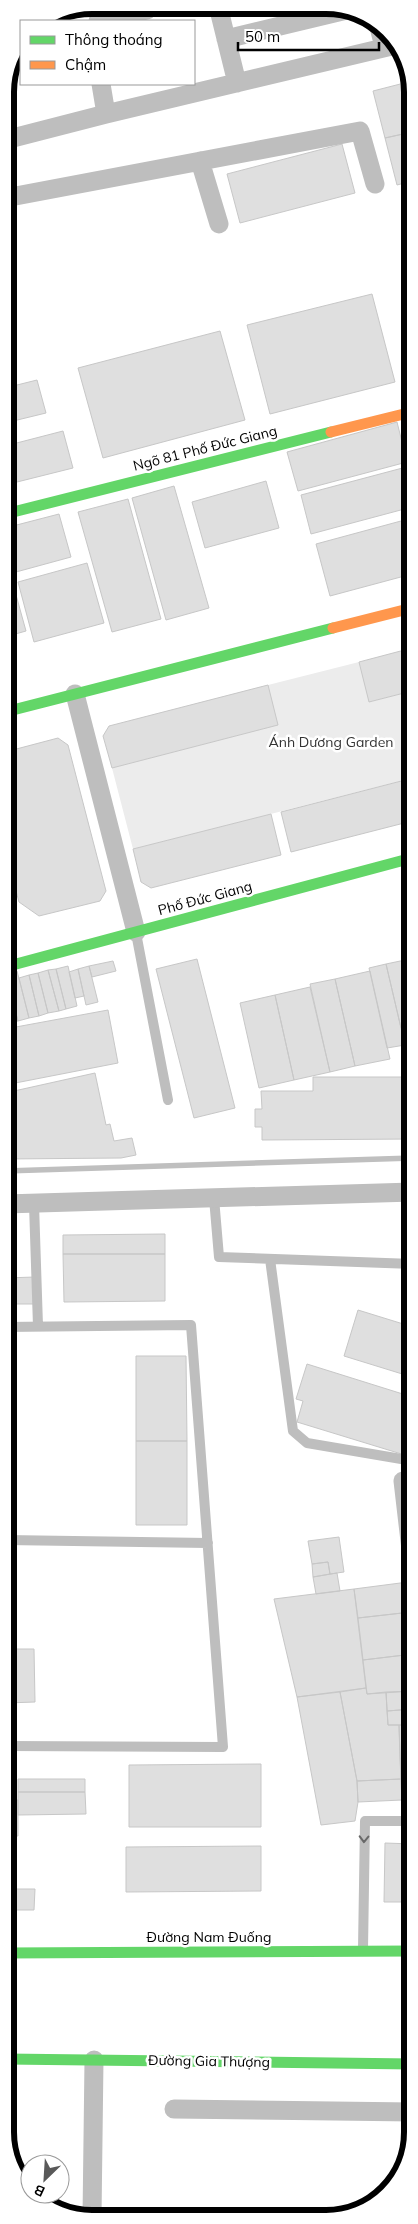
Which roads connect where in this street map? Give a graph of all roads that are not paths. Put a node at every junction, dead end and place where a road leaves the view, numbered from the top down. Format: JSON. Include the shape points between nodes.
{"nodes":[{"id":1,"x":129,"y":14,"type":"edge"},
{"id":2,"x":220,"y":14,"type":"edge"},
{"id":3,"x":329,"y":14,"type":"edge"},
{"id":4,"x":102,"y":20,"type":"edge"},
{"id":5,"x":226,"y":39,"type":"junction"},
{"id":6,"x":390,"y":46,"type":"edge"},
{"id":7,"x":237,"y":82,"type":"junction"},
{"id":8,"x":101,"y":85,"type":"edge"},
{"id":9,"x":106,"y":114,"type":"junction"},
{"id":10,"x":14,"y":138,"type":"edge"},
{"id":11,"x":200,"y":161,"type":"junction"},
{"id":12,"x":375,"y":184,"type":"dead end"},
{"id":13,"x":14,"y":196,"type":"edge"},
{"id":14,"x":219,"y":224,"type":"dead end"},
{"id":15,"x":404,"y":414,"type":"edge"},
{"id":16,"x":14,"y":512,"type":"edge"},
{"id":17,"x":404,"y":610,"type":"edge"},
{"id":18,"x":75,"y":694,"type":"junction"},
{"id":19,"x":14,"y":710,"type":"edge"},
{"id":20,"x":404,"y":860,"type":"edge"},
{"id":21,"x":136,"y":932,"type":"junction"},
{"id":22,"x":14,"y":964,"type":"edge"},
{"id":23,"x":168,"y":1100,"type":"dead end"},
{"id":24,"x":404,"y":1192,"type":"edge"},
{"id":25,"x":214,"y":1198,"type":"junction"},
{"id":26,"x":14,"y":1204,"type":"edge"},
{"id":27,"x":34,"y":1204,"type":"junction"},
{"id":28,"x":270,"y":1259,"type":"junction"},
{"id":29,"x":404,"y":1264,"type":"edge"},
{"id":30,"x":14,"y":1326,"type":"edge"},
{"id":31,"x":38,"y":1326,"type":"junction"},
{"id":32,"x":404,"y":1459,"type":"edge"},
{"id":33,"x":14,"y":1540,"type":"edge"},
{"id":34,"x":208,"y":1543,"type":"junction"},
{"id":35,"x":14,"y":1746,"type":"edge"},
{"id":36,"x":404,"y":1821,"type":"edge"},
{"id":37,"x":363,"y":1950,"type":"junction"},
{"id":38,"x":404,"y":1951,"type":"edge"},
{"id":39,"x":14,"y":1954,"type":"edge"},
{"id":40,"x":14,"y":2059,"type":"edge"},
{"id":41,"x":94,"y":2060,"type":"junction"},
{"id":42,"x":404,"y":2064,"type":"edge"},
{"id":43,"x":174,"y":2110,"type":"dead end"},
{"id":44,"x":404,"y":2112,"type":"edge"},
{"id":45,"x":92,"y":2210,"type":"edge"}],
"edges":[{"from":1,"to":4,"type":"street"},
{"from":2,"to":5,"type":"street"},
{"from":3,"to":5,"type":"street"},
{"from":5,"to":7,"type":"street"},
{"from":6,"to":7,"type":"street"},
{"from":7,"to":9,"type":"street"},
{"from":8,"to":9,"type":"street"},
{"from":9,"to":10,"type":"street"},
{"from":11,"to":12,"type":"street","via":[[360,131]]},
{"from":11,"to":13,"type":"street"},
{"from":11,"to":14,"type":"street"},
{"from":15,"to":16,"type":"street","name":"Ngõ 81 Phố Đức Giang"},
{"from":17,"to":18,"type":"street"},
{"from":18,"to":19,"type":"street"},
{"from":18,"to":21,"type":"street"},
{"from":20,"to":21,"type":"street","name":"Phố Đức Giang"},
{"from":21,"to":22,"type":"street","name":"Phố Đức Giang"},
{"from":21,"to":23,"type":"lane"},
{"from":24,"to":25,"type":"street"},
{"from":25,"to":27,"type":"street"},
{"from":25,"to":28,"type":"lane","via":[[219,1257]]},
{"from":26,"to":27,"type":"street"},
{"from":27,"to":31,"type":"lane"},
{"from":28,"to":29,"type":"lane"},
{"from":28,"to":32,"type":"lane","via":[[293,1430],[307,1443]]},
{"from":30,"to":31,"type":"lane"},
{"from":31,"to":34,"type":"lane","via":[[191,1325]]},
{"from":33,"to":34,"type":"lane"},
{"from":34,"to":35,"type":"lane","via":[[223,1747]]},
{"from":36,"to":37,"type":"lane","one_way":true,"via":[[365,1821]]},
{"from":37,"to":38,"type":"street","name":"Đường Nam Đuống"},
{"from":37,"to":39,"type":"street","name":"Đường Nam Đuống"},
{"from":40,"to":41,"type":"street","name":"Đường Gia Thượng"},
{"from":41,"to":42,"type":"street","name":"Đường Gia Thượng"},
{"from":41,"to":45,"type":"street"},
{"from":43,"to":44,"type":"street"}]}
